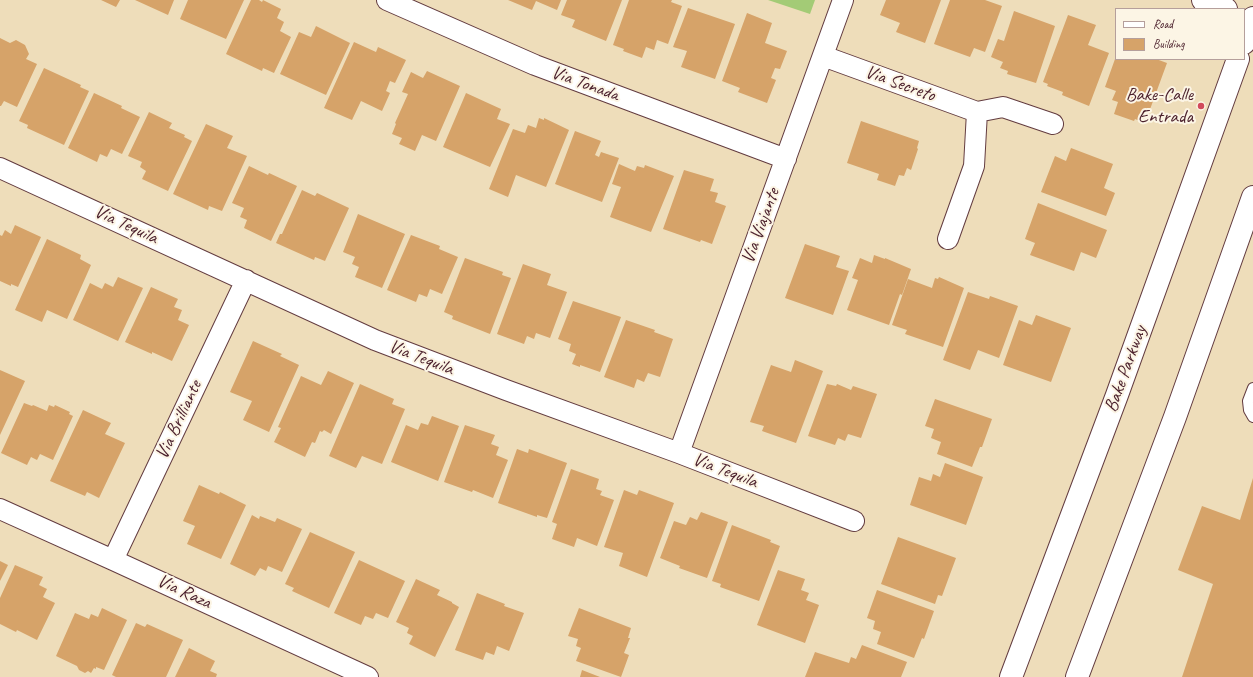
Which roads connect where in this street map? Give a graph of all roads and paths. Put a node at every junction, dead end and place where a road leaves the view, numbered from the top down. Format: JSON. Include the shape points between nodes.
{"nodes":[{"id":1,"x":387,"y":0,"type":"edge"},
{"id":2,"x":843,"y":0,"type":"edge"},
{"id":3,"x":1202,"y":0,"type":"edge"},
{"id":4,"x":1223,"y":8,"type":"edge"},
{"id":5,"x":1253,"y":19,"type":"edge"},
{"id":6,"x":1245,"y":40,"type":"edge"},
{"id":7,"x":823,"y":56,"type":"junction"},
{"id":8,"x":1238,"y":60,"type":"edge"},
{"id":9,"x":977,"y":112,"type":"junction"},
{"id":10,"x":1053,"y":124,"type":"dead end"},
{"id":11,"x":786,"y":159,"type":"junction"},
{"id":12,"x":0,"y":168,"type":"edge"},
{"id":13,"x":1253,"y":197,"type":"edge"},
{"id":14,"x":948,"y":239,"type":"dead end"},
{"id":15,"x":246,"y":280,"type":"junction"},
{"id":16,"x":1253,"y":388,"type":"edge"},
{"id":17,"x":1253,"y":417,"type":"edge"},
{"id":18,"x":680,"y":453,"type":"junction"},
{"id":19,"x":0,"y":510,"type":"edge"},
{"id":20,"x":854,"y":521,"type":"dead end"},
{"id":21,"x":114,"y":560,"type":"junction"},
{"id":22,"x":368,"y":677,"type":"edge"},
{"id":23,"x":1011,"y":677,"type":"edge"},
{"id":24,"x":1077,"y":677,"type":"edge"}],
"edges":[{"from":1,"to":11,"type":"street","name":"Via Tonada","via":[[535,65]]},
{"from":2,"to":7,"type":"street","name":"Via Viajante"},
{"from":3,"to":4,"type":"main road"},
{"from":5,"to":6,"type":"main road"},
{"from":7,"to":9,"type":"street","name":"Via Secreto"},
{"from":7,"to":11,"type":"street","name":"Via Viajante"},
{"from":8,"to":23,"type":"main road","name":"Bake Parkway","via":[[1117,395]]},
{"from":9,"to":10,"type":"street","via":[[1003,107]]},
{"from":9,"to":14,"type":"street","via":[[974,166]]},
{"from":11,"to":18,"type":"street","name":"Via Viajante"},
{"from":12,"to":15,"type":"street","name":"Via Tequila"},
{"from":13,"to":24,"type":"main road","via":[[1175,417]]},
{"from":15,"to":18,"type":"street","name":"Via Tequila","via":[[375,340]]},
{"from":15,"to":21,"type":"street","name":"Via Brilliante"},
{"from":16,"to":17,"type":"lane","via":[[1248,401]]},
{"from":18,"to":20,"type":"street","name":"Via Tequila"},
{"from":19,"to":21,"type":"street","name":"Via Raza"},
{"from":21,"to":22,"type":"street","name":"Via Raza"}]}
